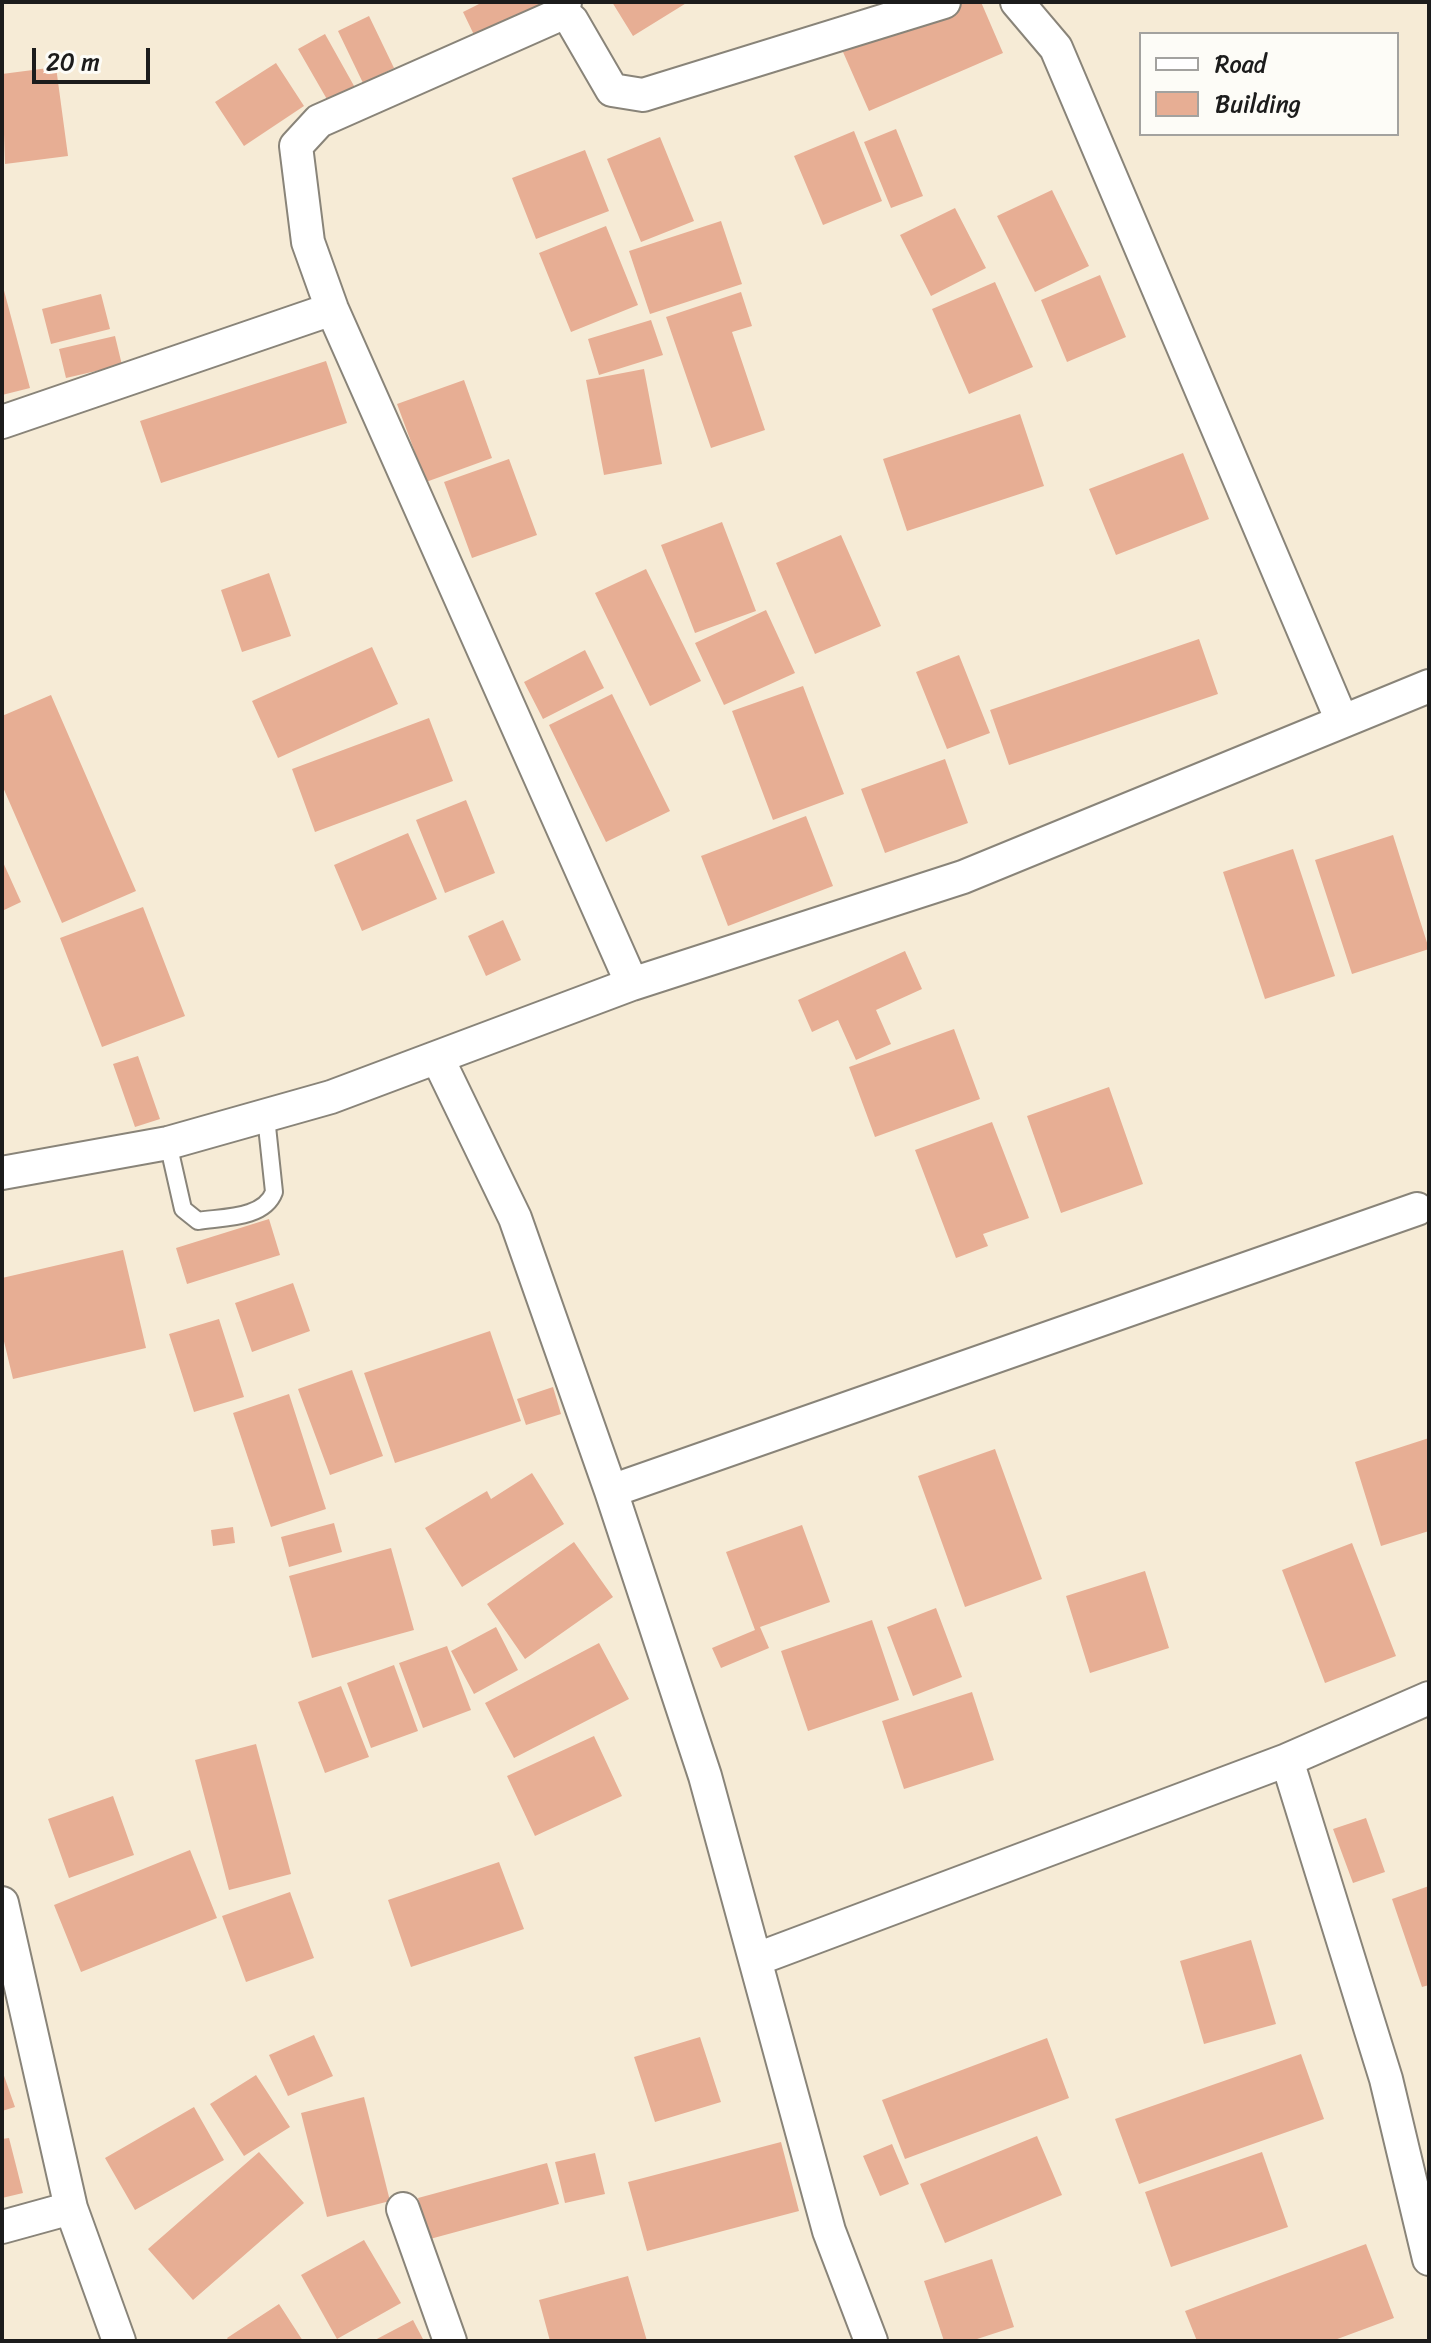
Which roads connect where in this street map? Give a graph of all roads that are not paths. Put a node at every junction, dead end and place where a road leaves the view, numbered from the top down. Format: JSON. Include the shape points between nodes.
{"nodes":[{"id":1,"x":944,"y":2,"type":"edge"},
{"id":2,"x":1017,"y":2,"type":"edge"},
{"id":3,"x":564,"y":7,"type":"edge"},
{"id":4,"x":332,"y":309,"type":"junction"},
{"id":5,"x":2,"y":422,"type":"edge"},
{"id":6,"x":1429,"y":686,"type":"edge"},
{"id":7,"x":1342,"y":721,"type":"junction"},
{"id":8,"x":632,"y":984,"type":"junction"},
{"id":9,"x":438,"y":1059,"type":"junction"},
{"id":10,"x":266,"y":1117,"type":"junction"},
{"id":11,"x":168,"y":1143,"type":"junction"},
{"id":12,"x":2,"y":1173,"type":"edge"},
{"id":13,"x":1417,"y":1209,"type":"dead end"},
{"id":14,"x":611,"y":1491,"type":"junction"},
{"id":15,"x":1429,"y":1698,"type":"edge"},
{"id":16,"x":1287,"y":1760,"type":"junction"},
{"id":17,"x":2,"y":1903,"type":"edge"},
{"id":18,"x":757,"y":1959,"type":"junction"},
{"id":19,"x":71,"y":2208,"type":"junction"},
{"id":20,"x":403,"y":2209,"type":"dead end"},
{"id":21,"x":2,"y":2227,"type":"edge"},
{"id":22,"x":1429,"y":2259,"type":"edge"},
{"id":23,"x":119,"y":2341,"type":"edge"},
{"id":24,"x":450,"y":2341,"type":"edge"},
{"id":25,"x":871,"y":2341,"type":"edge"}],
"edges":[{"from":1,"to":3,"type":"street","via":[[643,95],[612,90]]},
{"from":2,"to":7,"type":"street","via":[[1056,48]]},
{"from":3,"to":4,"type":"street","via":[[319,121],[296,146],[308,242]]},
{"from":4,"to":5,"type":"street"},
{"from":4,"to":8,"type":"street"},
{"from":6,"to":7,"type":"street"},
{"from":7,"to":8,"type":"street","via":[[963,877]]},
{"from":8,"to":9,"type":"street"},
{"from":9,"to":10,"type":"street"},
{"from":9,"to":14,"type":"street","via":[[515,1218]]},
{"from":10,"to":11,"type":"street"},
{"from":10,"to":11,"type":"lane","via":[[274,1192],[271,1201],[256,1211],[198,1221],[190,1217],[183,1209]]},
{"from":11,"to":12,"type":"street"},
{"from":13,"to":14,"type":"street"},
{"from":14,"to":18,"type":"street","via":[[705,1776]]},
{"from":15,"to":16,"type":"street"},
{"from":16,"to":18,"type":"street"},
{"from":16,"to":22,"type":"street","via":[[1386,2079]]},
{"from":17,"to":19,"type":"street"},
{"from":18,"to":25,"type":"street","via":[[829,2231]]},
{"from":19,"to":21,"type":"street"},
{"from":19,"to":23,"type":"street"},
{"from":20,"to":24,"type":"street"}]}
